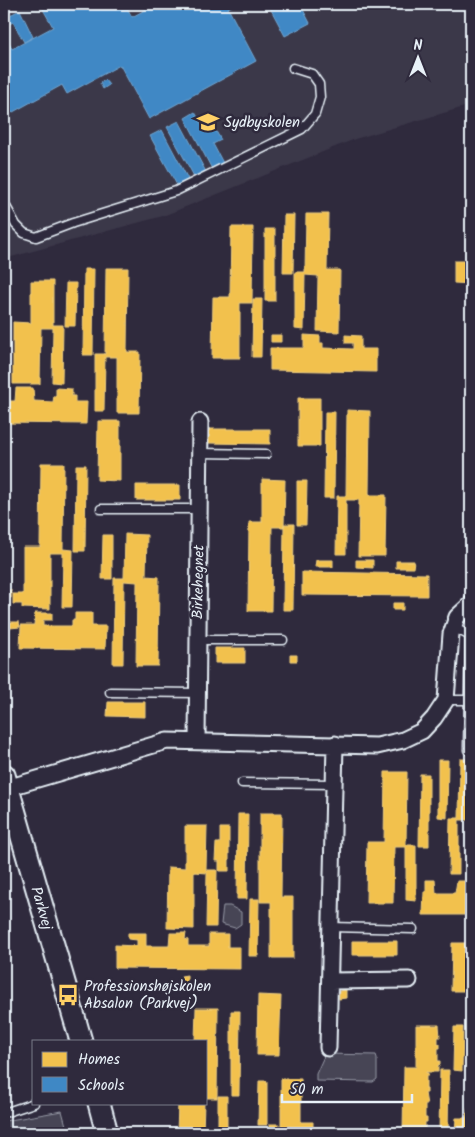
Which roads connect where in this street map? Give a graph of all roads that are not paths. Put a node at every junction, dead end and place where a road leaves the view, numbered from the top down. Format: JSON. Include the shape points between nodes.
{"nodes":[{"id":1,"x":293,"y":68,"type":"dead end"},
{"id":2,"x":4,"y":203,"type":"edge"},
{"id":3,"x":200,"y":422,"type":"dead end"},
{"id":4,"x":200,"y":453,"type":"junction"},
{"id":5,"x":266,"y":454,"type":"dead end"},
{"id":6,"x":101,"y":509,"type":"dead end"},
{"id":7,"x":199,"y":509,"type":"junction"},
{"id":8,"x":471,"y":604,"type":"edge"},
{"id":9,"x":453,"y":627,"type":"junction"},
{"id":10,"x":198,"y":640,"type":"junction"},
{"id":11,"x":283,"y":640,"type":"dead end"},
{"id":12,"x":110,"y":692,"type":"dead end"},
{"id":13,"x":198,"y":693,"type":"junction"},
{"id":14,"x":446,"y":700,"type":"junction"},
{"id":15,"x":469,"y":700,"type":"junction"},
{"id":16,"x":197,"y":741,"type":"junction"},
{"id":17,"x":335,"y":744,"type":"junction"},
{"id":18,"x":468,"y":750,"type":"dead end"},
{"id":19,"x":6,"y":782,"type":"edge"},
{"id":20,"x":242,"y":783,"type":"dead end"},
{"id":21,"x":334,"y":784,"type":"junction"},
{"id":22,"x":331,"y":927,"type":"junction"},
{"id":23,"x":413,"y":928,"type":"dead end"},
{"id":24,"x":330,"y":980,"type":"junction"},
{"id":25,"x":409,"y":980,"type":"dead end"},
{"id":26,"x":81,"y":1040,"type":"edge"},
{"id":27,"x":328,"y":1048,"type":"dead end"},
{"id":28,"x":32,"y":1104,"type":"edge"},
{"id":29,"x":99,"y":1104,"type":"edge"},
{"id":30,"x":4,"y":1112,"type":"edge"},
{"id":31,"x":107,"y":1133,"type":"edge"}],
"edges":[{"from":1,"to":2,"type":"lane","via":[[312,74],[319,84],[320,97],[315,114],[302,129],[176,191],[36,237],[24,233],[16,225]]},
{"from":3,"to":4,"type":"street","name":"Birkehegnet"},
{"from":4,"to":5,"type":"lane"},
{"from":4,"to":7,"type":"street","name":"Birkehegnet"},
{"from":6,"to":7,"type":"lane"},
{"from":7,"to":10,"type":"street","name":"Birkehegnet"},
{"from":8,"to":9,"type":"street","via":[[457,617]]},
{"from":9,"to":14,"type":"street"},
{"from":9,"to":15,"type":"lane","via":[[470,636]]},
{"from":10,"to":11,"type":"lane"},
{"from":10,"to":13,"type":"street","name":"Birkehegnet"},
{"from":12,"to":13,"type":"lane"},
{"from":13,"to":16,"type":"street","name":"Birkehegnet"},
{"from":14,"to":15,"type":"lane"},
{"from":14,"to":17,"type":"street","via":[[422,731],[404,740],[377,746]]},
{"from":15,"to":18,"type":"lane"},
{"from":16,"to":17,"type":"street"},
{"from":16,"to":19,"type":"street","via":[[167,741]]},
{"from":17,"to":21,"type":"street"},
{"from":19,"to":26,"type":"street","name":"Parkvej"},
{"from":20,"to":21,"type":"lane"},
{"from":21,"to":22,"type":"street"},
{"from":22,"to":23,"type":"lane"},
{"from":22,"to":24,"type":"street"},
{"from":24,"to":25,"type":"street"},
{"from":24,"to":27,"type":"street"},
{"from":28,"to":30,"type":"lane"},
{"from":29,"to":31,"type":"street"}]}
